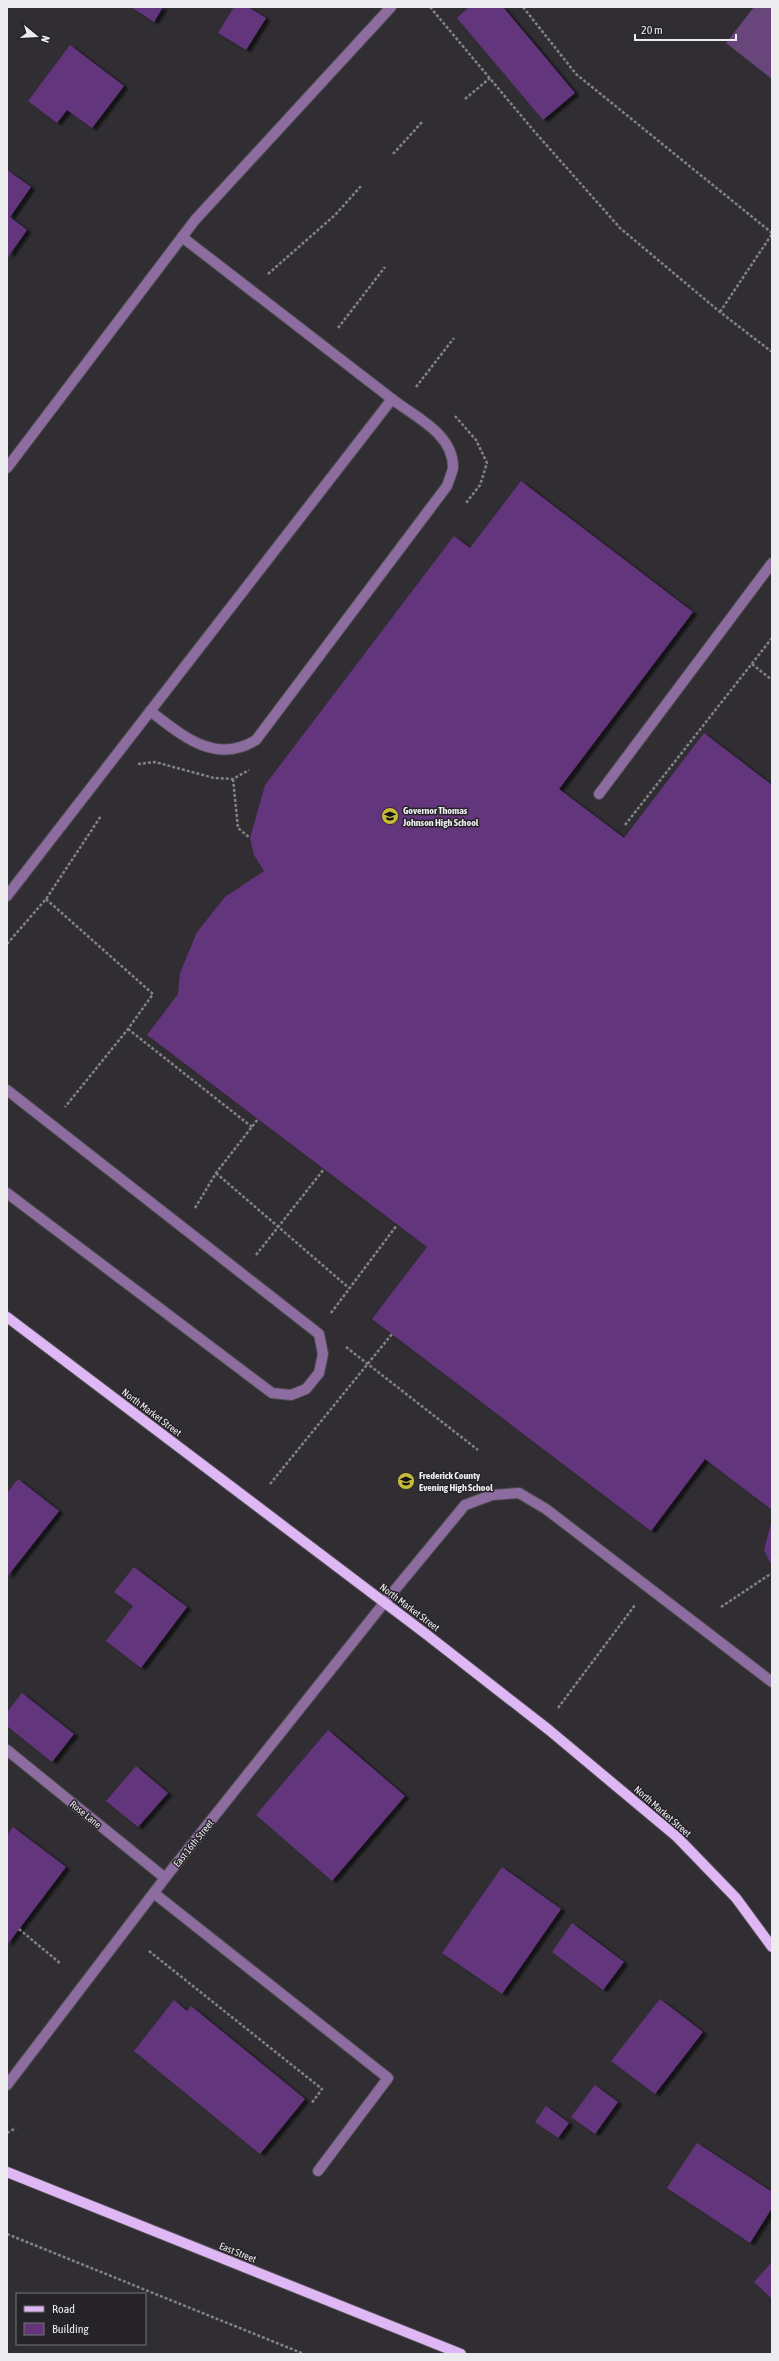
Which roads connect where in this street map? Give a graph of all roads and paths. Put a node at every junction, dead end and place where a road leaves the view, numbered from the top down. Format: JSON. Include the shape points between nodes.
{"nodes":[{"id":1,"x":391,"y":7,"type":"edge"},
{"id":2,"x":430,"y":7,"type":"edge"},
{"id":3,"x":523,"y":7,"type":"edge"},
{"id":4,"x":490,"y":78,"type":"junction"},
{"id":5,"x":465,"y":99,"type":"dead end"},
{"id":6,"x":424,"y":121,"type":"dead end"},
{"id":7,"x":393,"y":154,"type":"dead end"},
{"id":8,"x":362,"y":185,"type":"dead end"},
{"id":9,"x":772,"y":234,"type":"edge"},
{"id":10,"x":182,"y":237,"type":"junction"},
{"id":11,"x":386,"y":267,"type":"dead end"},
{"id":12,"x":273,"y":279,"type":"dead end"},
{"id":13,"x":720,"y":312,"type":"junction"},
{"id":14,"x":332,"y":324,"type":"dead end"},
{"id":15,"x":338,"y":328,"type":"junction"},
{"id":16,"x":344,"y":333,"type":"dead end"},
{"id":17,"x":454,"y":338,"type":"dead end"},
{"id":18,"x":772,"y":352,"type":"edge"},
{"id":19,"x":410,"y":382,"type":"dead end"},
{"id":20,"x":416,"y":387,"type":"junction"},
{"id":21,"x":423,"y":392,"type":"dead end"},
{"id":22,"x":392,"y":399,"type":"junction"},
{"id":23,"x":454,"y":415,"type":"dead end"},
{"id":24,"x":7,"y":468,"type":"edge"},
{"id":25,"x":465,"y":504,"type":"dead end"},
{"id":26,"x":772,"y":564,"type":"edge"},
{"id":27,"x":772,"y":638,"type":"edge"},
{"id":28,"x":752,"y":664,"type":"junction"},
{"id":29,"x":772,"y":680,"type":"edge"},
{"id":30,"x":150,"y":711,"type":"junction"},
{"id":31,"x":134,"y":765,"type":"dead end"},
{"id":32,"x":253,"y":768,"type":"dead end"},
{"id":33,"x":233,"y":779,"type":"junction"},
{"id":34,"x":599,"y":794,"type":"dead end"},
{"id":35,"x":105,"y":809,"type":"dead end"},
{"id":36,"x":625,"y":825,"type":"dead end"},
{"id":37,"x":250,"y":838,"type":"dead end"},
{"id":38,"x":7,"y":896,"type":"edge"},
{"id":39,"x":46,"y":899,"type":"junction"},
{"id":40,"x":7,"y":944,"type":"edge"},
{"id":41,"x":128,"y":1029,"type":"junction"},
{"id":42,"x":7,"y":1090,"type":"edge"},
{"id":43,"x":63,"y":1108,"type":"dead end"},
{"id":44,"x":258,"y":1119,"type":"dead end"},
{"id":45,"x":252,"y":1127,"type":"junction"},
{"id":46,"x":324,"y":1169,"type":"dead end"},
{"id":47,"x":216,"y":1173,"type":"junction"},
{"id":48,"x":7,"y":1193,"type":"edge"},
{"id":49,"x":193,"y":1210,"type":"dead end"},
{"id":50,"x":397,"y":1225,"type":"dead end"},
{"id":51,"x":279,"y":1227,"type":"junction"},
{"id":52,"x":254,"y":1257,"type":"dead end"},
{"id":53,"x":349,"y":1288,"type":"junction"},
{"id":54,"x":329,"y":1315,"type":"dead end"},
{"id":55,"x":7,"y":1317,"type":"edge"},
{"id":56,"x":392,"y":1334,"type":"dead end"},
{"id":57,"x":345,"y":1346,"type":"dead end"},
{"id":58,"x":368,"y":1362,"type":"junction"},
{"id":59,"x":478,"y":1450,"type":"dead end"},
{"id":60,"x":270,"y":1484,"type":"dead end"},
{"id":61,"x":772,"y":1574,"type":"edge"},
{"id":62,"x":384,"y":1603,"type":"junction"},
{"id":63,"x":635,"y":1604,"type":"dead end"},
{"id":64,"x":721,"y":1607,"type":"dead end"},
{"id":65,"x":772,"y":1682,"type":"edge"},
{"id":66,"x":558,"y":1708,"type":"dead end"},
{"id":67,"x":7,"y":1750,"type":"edge"},
{"id":68,"x":165,"y":1878,"type":"junction"},
{"id":69,"x":155,"y":1894,"type":"junction"},
{"id":70,"x":19,"y":1929,"type":"dead end"},
{"id":71,"x":772,"y":1947,"type":"edge"},
{"id":72,"x":149,"y":1951,"type":"dead end"},
{"id":73,"x":61,"y":1964,"type":"dead end"},
{"id":74,"x":7,"y":2086,"type":"edge"},
{"id":75,"x":311,"y":2104,"type":"dead end"},
{"id":76,"x":16,"y":2128,"type":"dead end"},
{"id":77,"x":7,"y":2133,"type":"edge"},
{"id":78,"x":318,"y":2171,"type":"dead end"},
{"id":79,"x":7,"y":2172,"type":"edge"},
{"id":80,"x":7,"y":2234,"type":"edge"},
{"id":81,"x":304,"y":2354,"type":"edge"},
{"id":82,"x":461,"y":2354,"type":"edge"}],
"edges":[{"from":1,"to":10,"type":"street"},
{"from":2,"to":4,"type":"path"},
{"from":3,"to":9,"type":"path","via":[[576,74]]},
{"from":4,"to":5,"type":"path"},
{"from":4,"to":13,"type":"path","via":[[620,228]]},
{"from":6,"to":7,"type":"path"},
{"from":8,"to":12,"type":"path","via":[[335,215],[267,275]]},
{"from":9,"to":13,"type":"path"},
{"from":10,"to":22,"type":"street"},
{"from":10,"to":24,"type":"street"},
{"from":11,"to":15,"type":"path"},
{"from":13,"to":18,"type":"path"},
{"from":14,"to":15,"type":"path"},
{"from":15,"to":16,"type":"path"},
{"from":17,"to":20,"type":"path"},
{"from":19,"to":20,"type":"path"},
{"from":20,"to":21,"type":"path"},
{"from":22,"to":30,"type":"street"},
{"from":22,"to":30,"type":"street","via":[[443,438],[450,451],[453,468],[447,486],[256,740],[242,748],[222,750],[201,745],[184,737]]},
{"from":23,"to":25,"type":"path","via":[[476,440],[487,463],[480,485]]},
{"from":26,"to":34,"type":"street"},
{"from":27,"to":28,"type":"path"},
{"from":28,"to":29,"type":"path"},
{"from":28,"to":36,"type":"path"},
{"from":30,"to":38,"type":"street"},
{"from":31,"to":33,"type":"path","via":[[155,762],[214,778]]},
{"from":32,"to":33,"type":"path"},
{"from":33,"to":37,"type":"path","via":[[238,828]]},
{"from":35,"to":39,"type":"path"},
{"from":39,"to":40,"type":"path"},
{"from":39,"to":41,"type":"path","via":[[153,994]]},
{"from":41,"to":43,"type":"path"},
{"from":41,"to":45,"type":"path"},
{"from":42,"to":48,"type":"street","via":[[319,1334],[323,1354],[319,1374],[306,1389],[291,1395],[272,1393]]},
{"from":44,"to":45,"type":"path"},
{"from":45,"to":47,"type":"path"},
{"from":46,"to":51,"type":"path"},
{"from":47,"to":49,"type":"path"},
{"from":47,"to":51,"type":"path"},
{"from":50,"to":53,"type":"path"},
{"from":51,"to":52,"type":"path"},
{"from":51,"to":53,"type":"path"},
{"from":53,"to":54,"type":"path"},
{"from":55,"to":62,"type":"main road","name":"North Market Street"},
{"from":56,"to":58,"type":"path"},
{"from":57,"to":58,"type":"path"},
{"from":58,"to":59,"type":"path"},
{"from":58,"to":60,"type":"path"},
{"from":61,"to":64,"type":"path"},
{"from":62,"to":65,"type":"street","name":"East 16th Street","via":[[465,1505],[492,1495],[519,1493],[546,1510]]},
{"from":62,"to":68,"type":"street","name":"East 16th Street"},
{"from":62,"to":71,"type":"main road","name":"North Market Street","via":[[549,1730],[677,1838],[736,1898]]},
{"from":63,"to":66,"type":"path"},
{"from":67,"to":68,"type":"street","name":"Rose Lane"},
{"from":68,"to":69,"type":"street","name":"East 16th Street"},
{"from":69,"to":74,"type":"street","name":"East 16th Street"},
{"from":69,"to":78,"type":"street","via":[[388,2078]]},
{"from":70,"to":73,"type":"path"},
{"from":72,"to":75,"type":"path","via":[[322,2089]]},
{"from":76,"to":77,"type":"path"},
{"from":79,"to":82,"type":"main road","name":"East Street"},
{"from":80,"to":81,"type":"path"}]}
